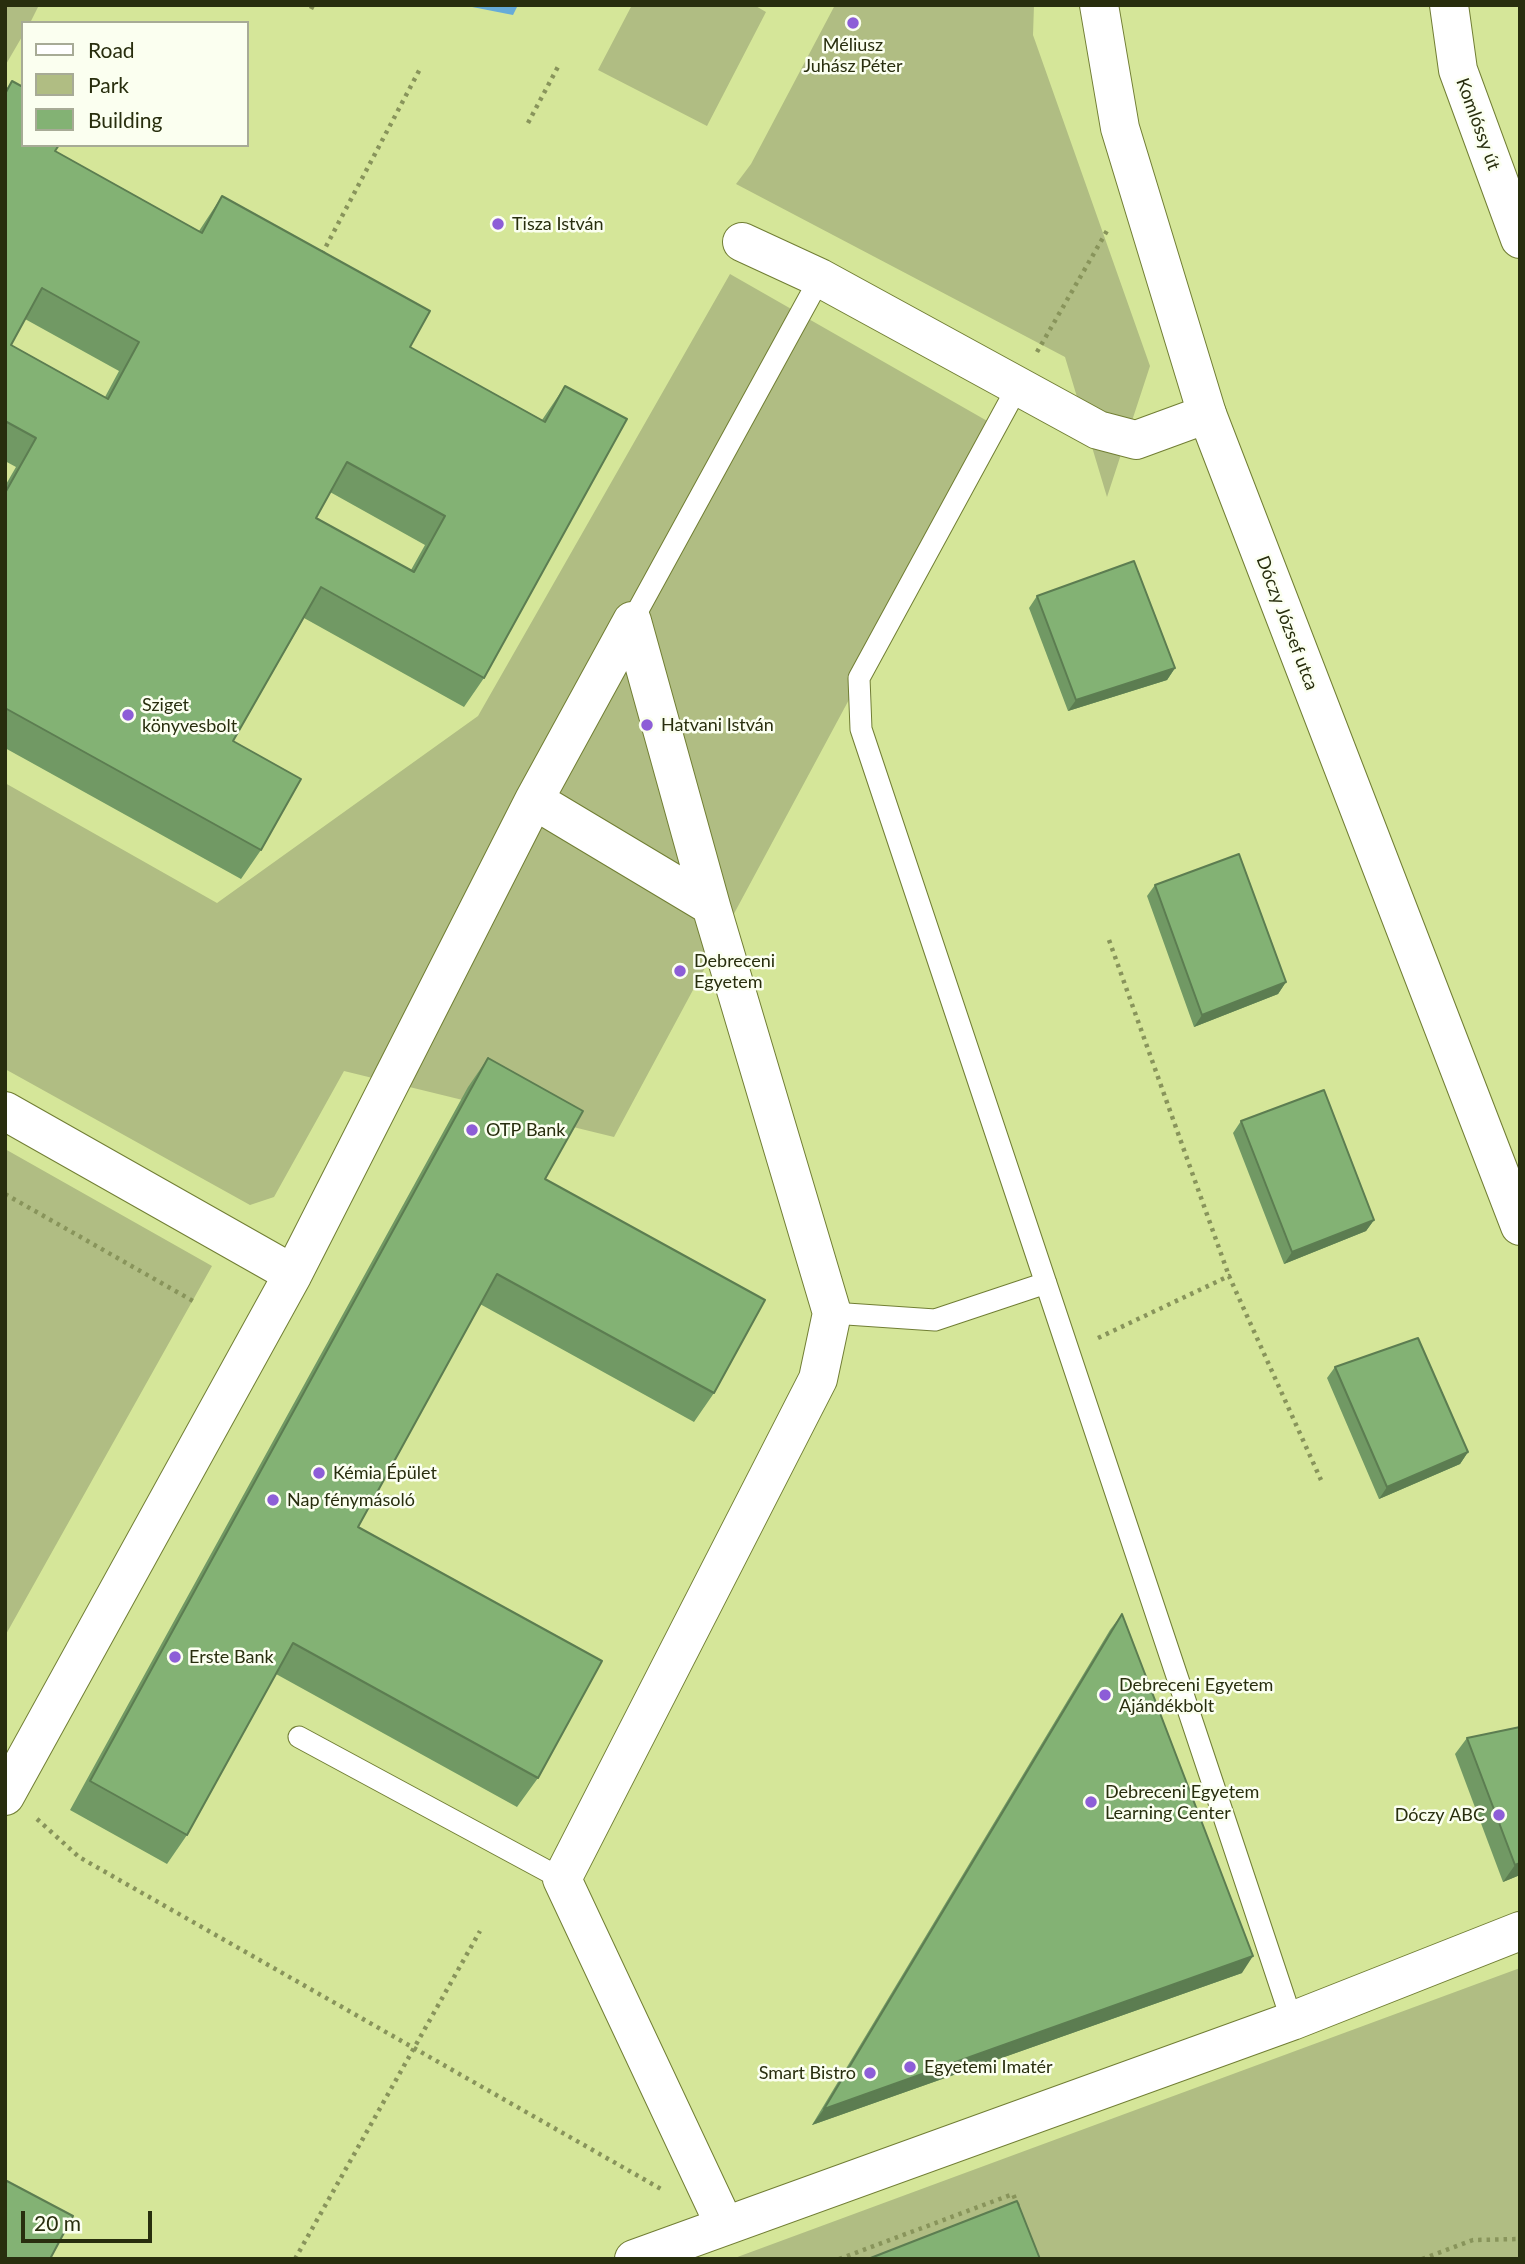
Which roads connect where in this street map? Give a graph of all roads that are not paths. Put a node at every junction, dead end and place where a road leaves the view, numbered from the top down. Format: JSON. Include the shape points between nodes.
{"nodes":[{"id":1,"x":1099,"y":5,"type":"edge"},
{"id":2,"x":1449,"y":5,"type":"edge"},
{"id":3,"x":1520,"y":239,"type":"edge"},
{"id":4,"x":741,"y":242,"type":"dead end"},
{"id":5,"x":820,"y":278,"type":"junction"},
{"id":6,"x":1018,"y":386,"type":"junction"},
{"id":7,"x":1207,"y":414,"type":"junction"},
{"id":8,"x":632,"y":621,"type":"junction"},
{"id":9,"x":534,"y":800,"type":"junction"},
{"id":10,"x":710,"y":906,"type":"junction"},
{"id":11,"x":5,"y":1111,"type":"edge"},
{"id":12,"x":1520,"y":1226,"type":"edge"},
{"id":13,"x":293,"y":1274,"type":"junction"},
{"id":14,"x":1046,"y":1283,"type":"junction"},
{"id":15,"x":832,"y":1313,"type":"junction"},
{"id":16,"x":299,"y":1737,"type":"dead end"},
{"id":17,"x":6,"y":1794,"type":"edge"},
{"id":18,"x":562,"y":1879,"type":"junction"},
{"id":19,"x":1520,"y":1931,"type":"edge"},
{"id":20,"x":1292,"y":2021,"type":"junction"},
{"id":21,"x":725,"y":2226,"type":"junction"},
{"id":22,"x":634,"y":2259,"type":"edge"}],
"edges":[{"from":1,"to":7,"type":"street","name":"Dóczy József utca","via":[[1121,128]]},
{"from":2,"to":3,"type":"street","name":"Komlóssy út","via":[[1458,70]]},
{"from":4,"to":5,"type":"street"},
{"from":5,"to":6,"type":"street"},
{"from":5,"to":8,"type":"lane"},
{"from":6,"to":7,"type":"street","via":[[1098,430],[1136,440]]},
{"from":6,"to":14,"type":"lane","via":[[859,678],[860,729]]},
{"from":7,"to":12,"type":"street","name":"Dóczy József utca"},
{"from":8,"to":9,"type":"street"},
{"from":8,"to":10,"type":"street"},
{"from":9,"to":10,"type":"street"},
{"from":9,"to":13,"type":"street"},
{"from":10,"to":15,"type":"street"},
{"from":11,"to":13,"type":"street"},
{"from":13,"to":17,"type":"street"},
{"from":14,"to":15,"type":"lane","via":[[935,1320]]},
{"from":14,"to":20,"type":"lane"},
{"from":15,"to":18,"type":"street","via":[[818,1379]]},
{"from":16,"to":18,"type":"lane"},
{"from":18,"to":21,"type":"street"},
{"from":19,"to":20,"type":"street"},
{"from":20,"to":21,"type":"street"},
{"from":21,"to":22,"type":"street"}]}
